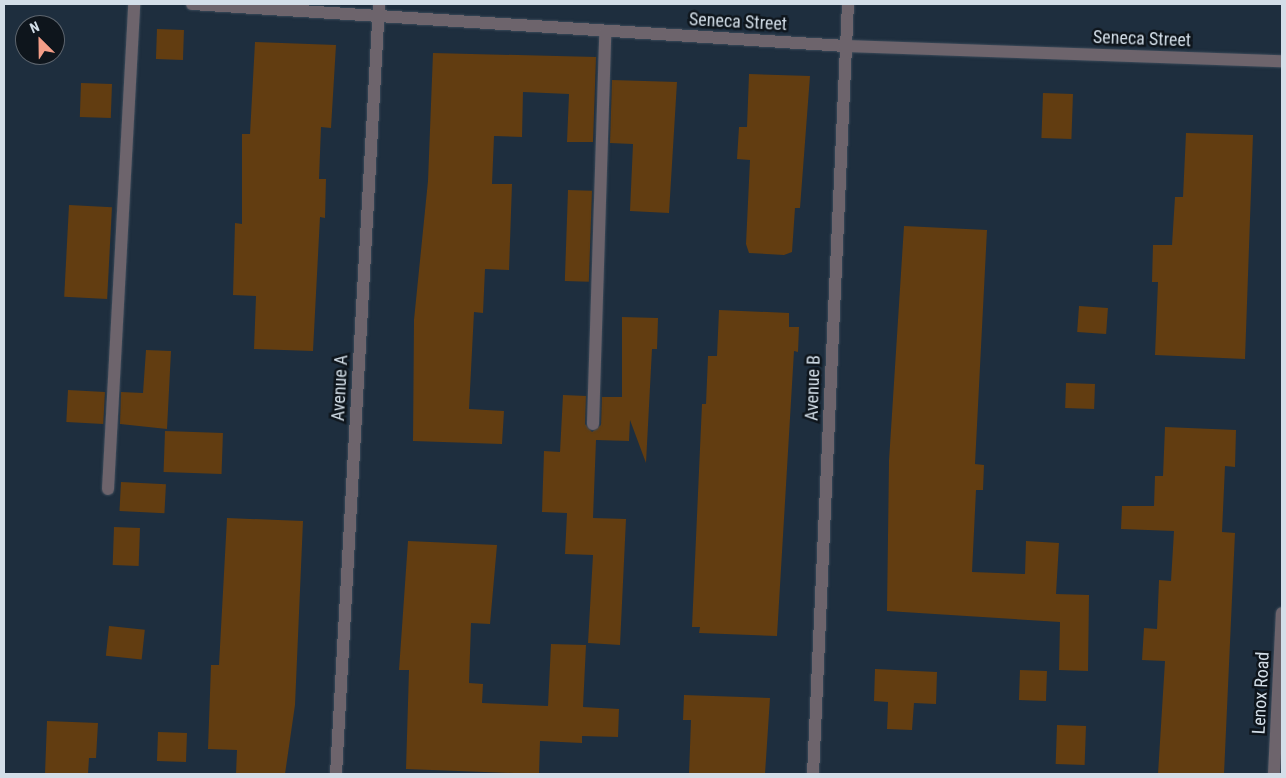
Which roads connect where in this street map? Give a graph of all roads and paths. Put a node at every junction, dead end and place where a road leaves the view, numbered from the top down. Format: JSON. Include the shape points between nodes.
{"nodes":[{"id":1,"x":134,"y":4,"type":"edge"},
{"id":2,"x":192,"y":4,"type":"edge"},
{"id":3,"x":379,"y":4,"type":"edge"},
{"id":4,"x":848,"y":4,"type":"edge"},
{"id":5,"x":378,"y":19,"type":"junction"},
{"id":6,"x":605,"y":32,"type":"junction"},
{"id":7,"x":845,"y":46,"type":"junction"},
{"id":8,"x":1282,"y":61,"type":"edge"},
{"id":9,"x":593,"y":424,"type":"dead end"},
{"id":10,"x":108,"y":489,"type":"dead end"},
{"id":11,"x":1282,"y":613,"type":"edge"},
{"id":12,"x":336,"y":774,"type":"edge"},
{"id":13,"x":813,"y":774,"type":"edge"},
{"id":14,"x":1274,"y":774,"type":"edge"}],
"edges":[{"from":1,"to":10,"type":"street"},
{"from":2,"to":5,"type":"street","name":"Seneca Street"},
{"from":3,"to":5,"type":"street","name":"Avenue A"},
{"from":4,"to":7,"type":"street","name":"Avenue B"},
{"from":5,"to":6,"type":"street","name":"Seneca Street"},
{"from":5,"to":12,"type":"street","name":"Avenue A"},
{"from":6,"to":7,"type":"street","name":"Seneca Street"},
{"from":6,"to":9,"type":"street"},
{"from":7,"to":8,"type":"street","name":"Seneca Street"},
{"from":7,"to":13,"type":"street","name":"Avenue B"},
{"from":11,"to":14,"type":"street","name":"Lenox Road"}]}
